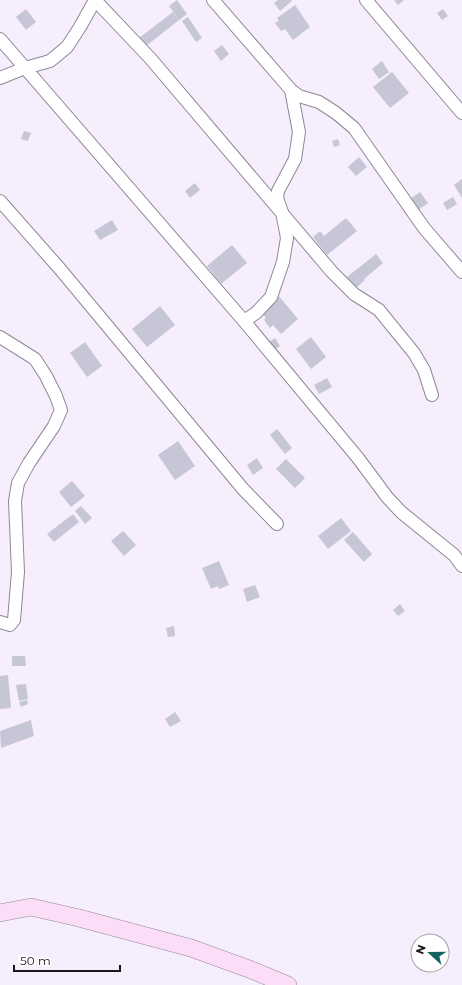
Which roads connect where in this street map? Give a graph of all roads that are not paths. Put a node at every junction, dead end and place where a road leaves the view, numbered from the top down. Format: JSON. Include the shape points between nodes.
{"nodes":[{"id":1,"x":95,"y":0,"type":"edge"},
{"id":2,"x":213,"y":0,"type":"edge"},
{"id":3,"x":366,"y":0,"type":"edge"},
{"id":4,"x":0,"y":39,"type":"edge"},
{"id":5,"x":25,"y":68,"type":"junction"},
{"id":6,"x":0,"y":78,"type":"edge"},
{"id":7,"x":291,"y":90,"type":"junction"},
{"id":8,"x":462,"y":113,"type":"edge"},
{"id":9,"x":0,"y":201,"type":"edge"},
{"id":10,"x":282,"y":212,"type":"junction"},
{"id":11,"x":462,"y":272,"type":"edge"},
{"id":12,"x":244,"y":321,"type":"junction"},
{"id":13,"x":0,"y":337,"type":"edge"},
{"id":14,"x":432,"y":395,"type":"dead end"},
{"id":15,"x":277,"y":524,"type":"dead end"},
{"id":16,"x":462,"y":566,"type":"edge"},
{"id":17,"x":0,"y":622,"type":"edge"},
{"id":18,"x":0,"y":913,"type":"edge"},
{"id":19,"x":288,"y":985,"type":"edge"}],
"edges":[{"from":1,"to":5,"type":"street","via":[[67,47],[50,61]]},
{"from":1,"to":10,"type":"street","via":[[150,58]]},
{"from":2,"to":7,"type":"street"},
{"from":3,"to":8,"type":"street"},
{"from":4,"to":5,"type":"street"},
{"from":5,"to":6,"type":"street"},
{"from":5,"to":12,"type":"street"},
{"from":7,"to":10,"type":"street","via":[[299,132],[295,159],[278,191],[277,198]]},
{"from":7,"to":11,"type":"street","via":[[299,96],[319,102],[354,128],[424,228]]},
{"from":9,"to":15,"type":"street","via":[[60,269],[243,489]]},
{"from":10,"to":12,"type":"street","via":[[287,238],[277,284],[271,297]]},
{"from":10,"to":14,"type":"street","via":[[343,283],[354,294],[379,310],[424,370]]},
{"from":12,"to":16,"type":"street","via":[[358,458],[387,497],[454,555]]},
{"from":13,"to":17,"type":"street","via":[[34,359],[46,376],[61,410],[54,426],[18,483],[15,501],[18,572],[14,620],[10,624]]},
{"from":18,"to":19,"type":"street","via":[[31,907],[79,918],[192,948]]}]}
